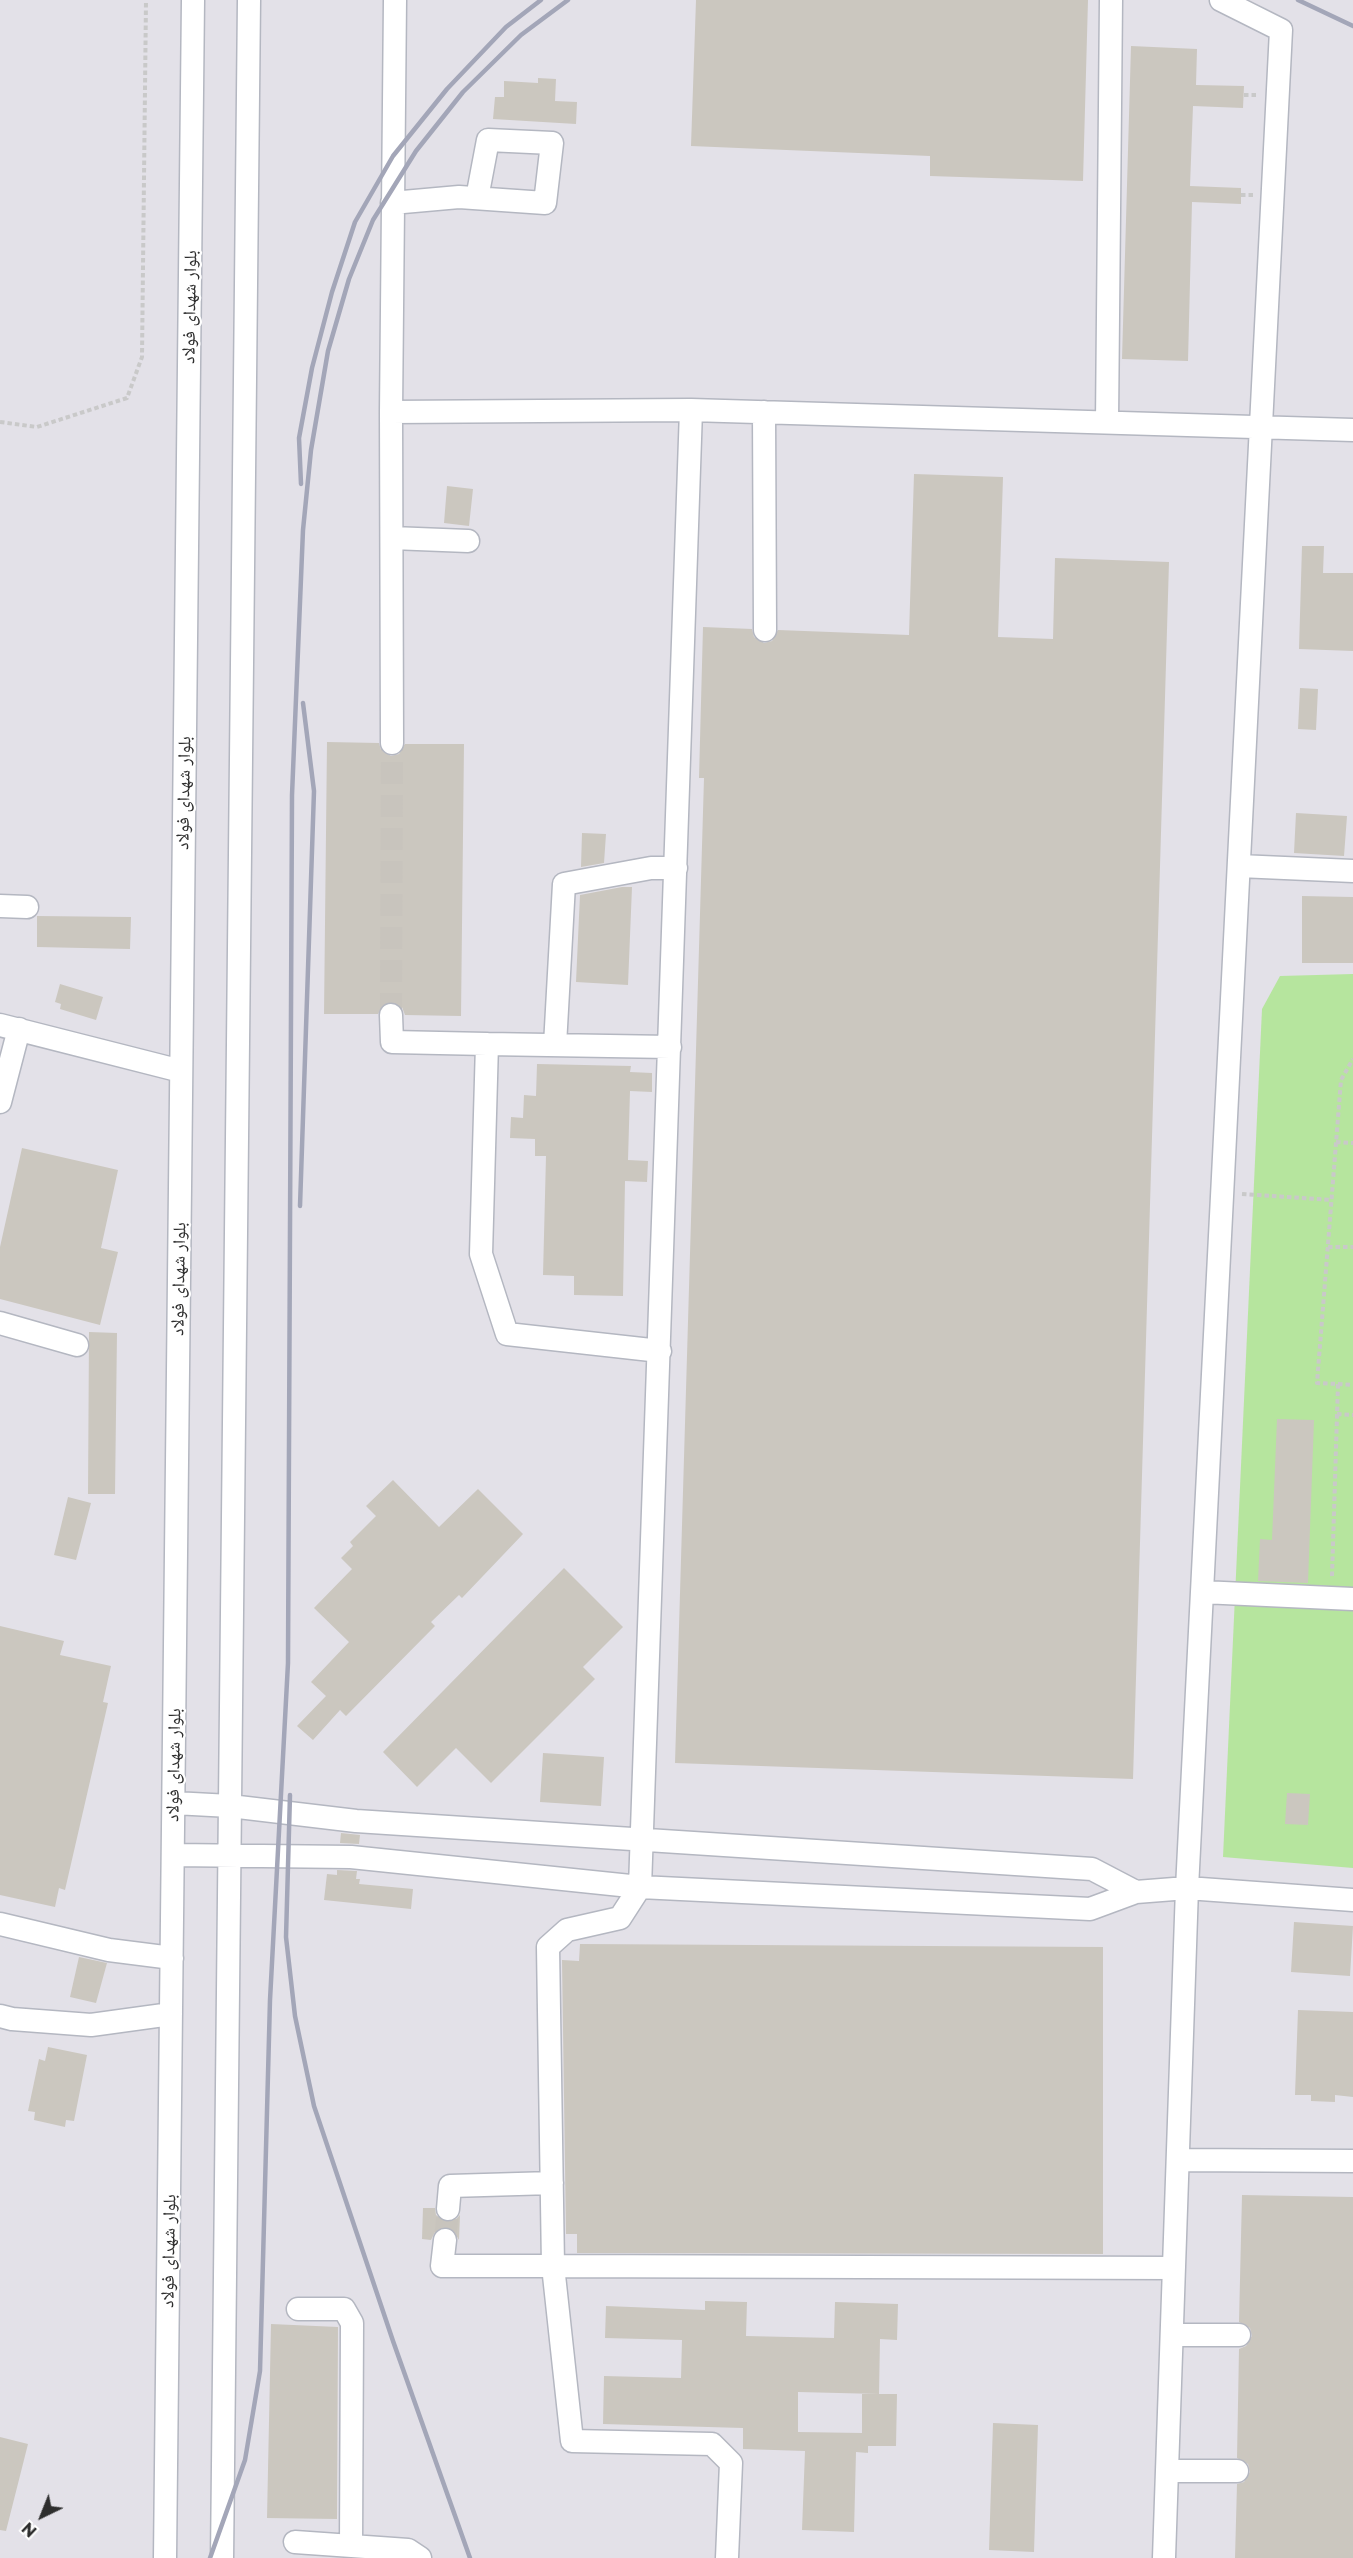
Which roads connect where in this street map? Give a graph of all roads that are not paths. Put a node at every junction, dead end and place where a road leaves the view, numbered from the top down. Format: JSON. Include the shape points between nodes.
{"nodes":[{"id":1,"x":193,"y":0,"type":"edge"},
{"id":2,"x":249,"y":0,"type":"edge"},
{"id":3,"x":395,"y":0,"type":"edge"},
{"id":4,"x":1111,"y":0,"type":"edge"},
{"id":5,"x":1221,"y":0,"type":"edge"},
{"id":6,"x":477,"y":198,"type":"dead end"},
{"id":7,"x":393,"y":203,"type":"junction"},
{"id":8,"x":691,"y":410,"type":"junction"},
{"id":9,"x":391,"y":412,"type":"junction"},
{"id":10,"x":764,"y":412,"type":"junction"},
{"id":11,"x":1107,"y":422,"type":"junction"},
{"id":12,"x":1261,"y":427,"type":"junction"},
{"id":13,"x":1353,"y":430,"type":"edge"},
{"id":14,"x":392,"y":538,"type":"junction"},
{"id":15,"x":468,"y":542,"type":"dead end"},
{"id":16,"x":765,"y":630,"type":"dead end"},
{"id":17,"x":392,"y":743,"type":"tunnel mouth"},
{"id":18,"x":1239,"y":866,"type":"junction"},
{"id":19,"x":676,"y":868,"type":"junction"},
{"id":20,"x":1353,"y":871,"type":"edge"},
{"id":21,"x":0,"y":906,"type":"edge"},
{"id":22,"x":27,"y":907,"type":"dead end"},
{"id":23,"x":391,"y":1015,"type":"tunnel mouth"},
{"id":24,"x":9,"y":1027,"type":"edge"},
{"id":25,"x":487,"y":1044,"type":"junction"},
{"id":26,"x":555,"y":1045,"type":"junction"},
{"id":27,"x":670,"y":1047,"type":"junction"},
{"id":28,"x":181,"y":1071,"type":"junction"},
{"id":29,"x":0,"y":1102,"type":"edge"},
{"id":30,"x":0,"y":1323,"type":"edge"},
{"id":31,"x":77,"y":1345,"type":"dead end"},
{"id":32,"x":660,"y":1352,"type":"junction"},
{"id":33,"x":1202,"y":1592,"type":"junction"},
{"id":34,"x":1342,"y":1598,"type":"edge"},
{"id":35,"x":174,"y":1803,"type":"junction"},
{"id":36,"x":230,"y":1806,"type":"junction"},
{"id":37,"x":642,"y":1839,"type":"junction"},
{"id":38,"x":173,"y":1855,"type":"junction"},
{"id":39,"x":229,"y":1856,"type":"junction"},
{"id":40,"x":640,"y":1887,"type":"junction"},
{"id":41,"x":1187,"y":1888,"type":"junction"},
{"id":42,"x":1136,"y":1892,"type":"junction"},
{"id":43,"x":1353,"y":1900,"type":"edge"},
{"id":44,"x":0,"y":1924,"type":"edge"},
{"id":45,"x":172,"y":1958,"type":"junction"},
{"id":46,"x":171,"y":2014,"type":"junction"},
{"id":47,"x":0,"y":2016,"type":"edge"},
{"id":48,"x":1178,"y":2160,"type":"junction"},
{"id":49,"x":1353,"y":2161,"type":"edge"},
{"id":50,"x":552,"y":2183,"type":"junction"},
{"id":51,"x":448,"y":2209,"type":"tunnel mouth"},
{"id":52,"x":445,"y":2240,"type":"tunnel mouth"},
{"id":53,"x":553,"y":2266,"type":"junction"},
{"id":54,"x":1174,"y":2268,"type":"junction"},
{"id":55,"x":298,"y":2309,"type":"dead end"},
{"id":56,"x":1172,"y":2335,"type":"junction"},
{"id":57,"x":1239,"y":2335,"type":"dead end"},
{"id":58,"x":1167,"y":2471,"type":"junction"},
{"id":59,"x":1237,"y":2471,"type":"dead end"},
{"id":60,"x":296,"y":2542,"type":"dead end"},
{"id":61,"x":351,"y":2546,"type":"junction"},
{"id":62,"x":165,"y":2558,"type":"edge"},
{"id":63,"x":222,"y":2558,"type":"edge"},
{"id":64,"x":420,"y":2558,"type":"edge"},
{"id":65,"x":727,"y":2558,"type":"edge"},
{"id":66,"x":1164,"y":2558,"type":"edge"}],
"edges":[{"from":1,"to":28,"type":"street","name":"بلوار شهدای فولاد"},
{"from":2,"to":36,"type":"street"},
{"from":3,"to":7,"type":"street"},
{"from":4,"to":11,"type":"street"},
{"from":5,"to":12,"type":"street","via":[[1281,30]]},
{"from":6,"to":7,"type":"street"},
{"from":7,"to":9,"type":"street"},
{"from":8,"to":9,"type":"street"},
{"from":8,"to":10,"type":"street"},
{"from":8,"to":19,"type":"street"},
{"from":9,"to":14,"type":"street"},
{"from":10,"to":11,"type":"street"},
{"from":10,"to":16,"type":"street"},
{"from":11,"to":12,"type":"street"},
{"from":12,"to":13,"type":"street"},
{"from":12,"to":18,"type":"street"},
{"from":14,"to":15,"type":"street"},
{"from":14,"to":17,"type":"street"},
{"from":18,"to":20,"type":"street"},
{"from":18,"to":33,"type":"street"},
{"from":19,"to":26,"type":"street","via":[[651,868],[564,884]]},
{"from":19,"to":27,"type":"street"},
{"from":21,"to":22,"type":"street"},
{"from":23,"to":25,"type":"street","via":[[392,1042]]},
{"from":24,"to":28,"type":"street"},
{"from":24,"to":29,"type":"street"},
{"from":25,"to":26,"type":"street"},
{"from":25,"to":32,"type":"street","via":[[481,1254],[507,1334]]},
{"from":26,"to":27,"type":"street"},
{"from":27,"to":32,"type":"street"},
{"from":28,"to":35,"type":"street","name":"بلوار شهدای فولاد"},
{"from":30,"to":31,"type":"street"},
{"from":32,"to":37,"type":"street"},
{"from":33,"to":34,"type":"street"},
{"from":33,"to":41,"type":"street"},
{"from":35,"to":36,"type":"street"},
{"from":35,"to":38,"type":"street","name":"بلوار شهدای فولاد"},
{"from":36,"to":37,"type":"street","via":[[356,1821]]},
{"from":36,"to":39,"type":"street"},
{"from":37,"to":40,"type":"street"},
{"from":37,"to":42,"type":"street","via":[[1092,1869]]},
{"from":38,"to":39,"type":"street"},
{"from":38,"to":45,"type":"street","name":"بلوار شهدای فولاد"},
{"from":39,"to":40,"type":"street","via":[[351,1857]]},
{"from":39,"to":63,"type":"street"},
{"from":40,"to":42,"type":"street","via":[[1090,1909]]},
{"from":40,"to":50,"type":"street","via":[[620,1918],[567,1930],[548,1947]]},
{"from":41,"to":42,"type":"street"},
{"from":41,"to":43,"type":"street"},
{"from":41,"to":48,"type":"street"},
{"from":44,"to":45,"type":"street","via":[[109,1950]]},
{"from":45,"to":46,"type":"street","name":"بلوار شهدای فولاد"},
{"from":46,"to":47,"type":"street","via":[[91,2025]]},
{"from":46,"to":62,"type":"street","name":"بلوار شهدای فولاد"},
{"from":48,"to":49,"type":"street"},
{"from":48,"to":54,"type":"street"},
{"from":50,"to":51,"type":"street","via":[[450,2186]]},
{"from":50,"to":53,"type":"street"},
{"from":52,"to":53,"type":"street","via":[[442,2266]]},
{"from":53,"to":54,"type":"street"},
{"from":53,"to":65,"type":"street","via":[[572,2441],[712,2444],[731,2463]]},
{"from":54,"to":56,"type":"street"},
{"from":55,"to":61,"type":"street","via":[[344,2309],[352,2323]]},
{"from":56,"to":57,"type":"street"},
{"from":56,"to":58,"type":"street"},
{"from":58,"to":59,"type":"street"},
{"from":58,"to":66,"type":"street"},
{"from":60,"to":61,"type":"street"},
{"from":61,"to":64,"type":"street","via":[[408,2550]]}]}
